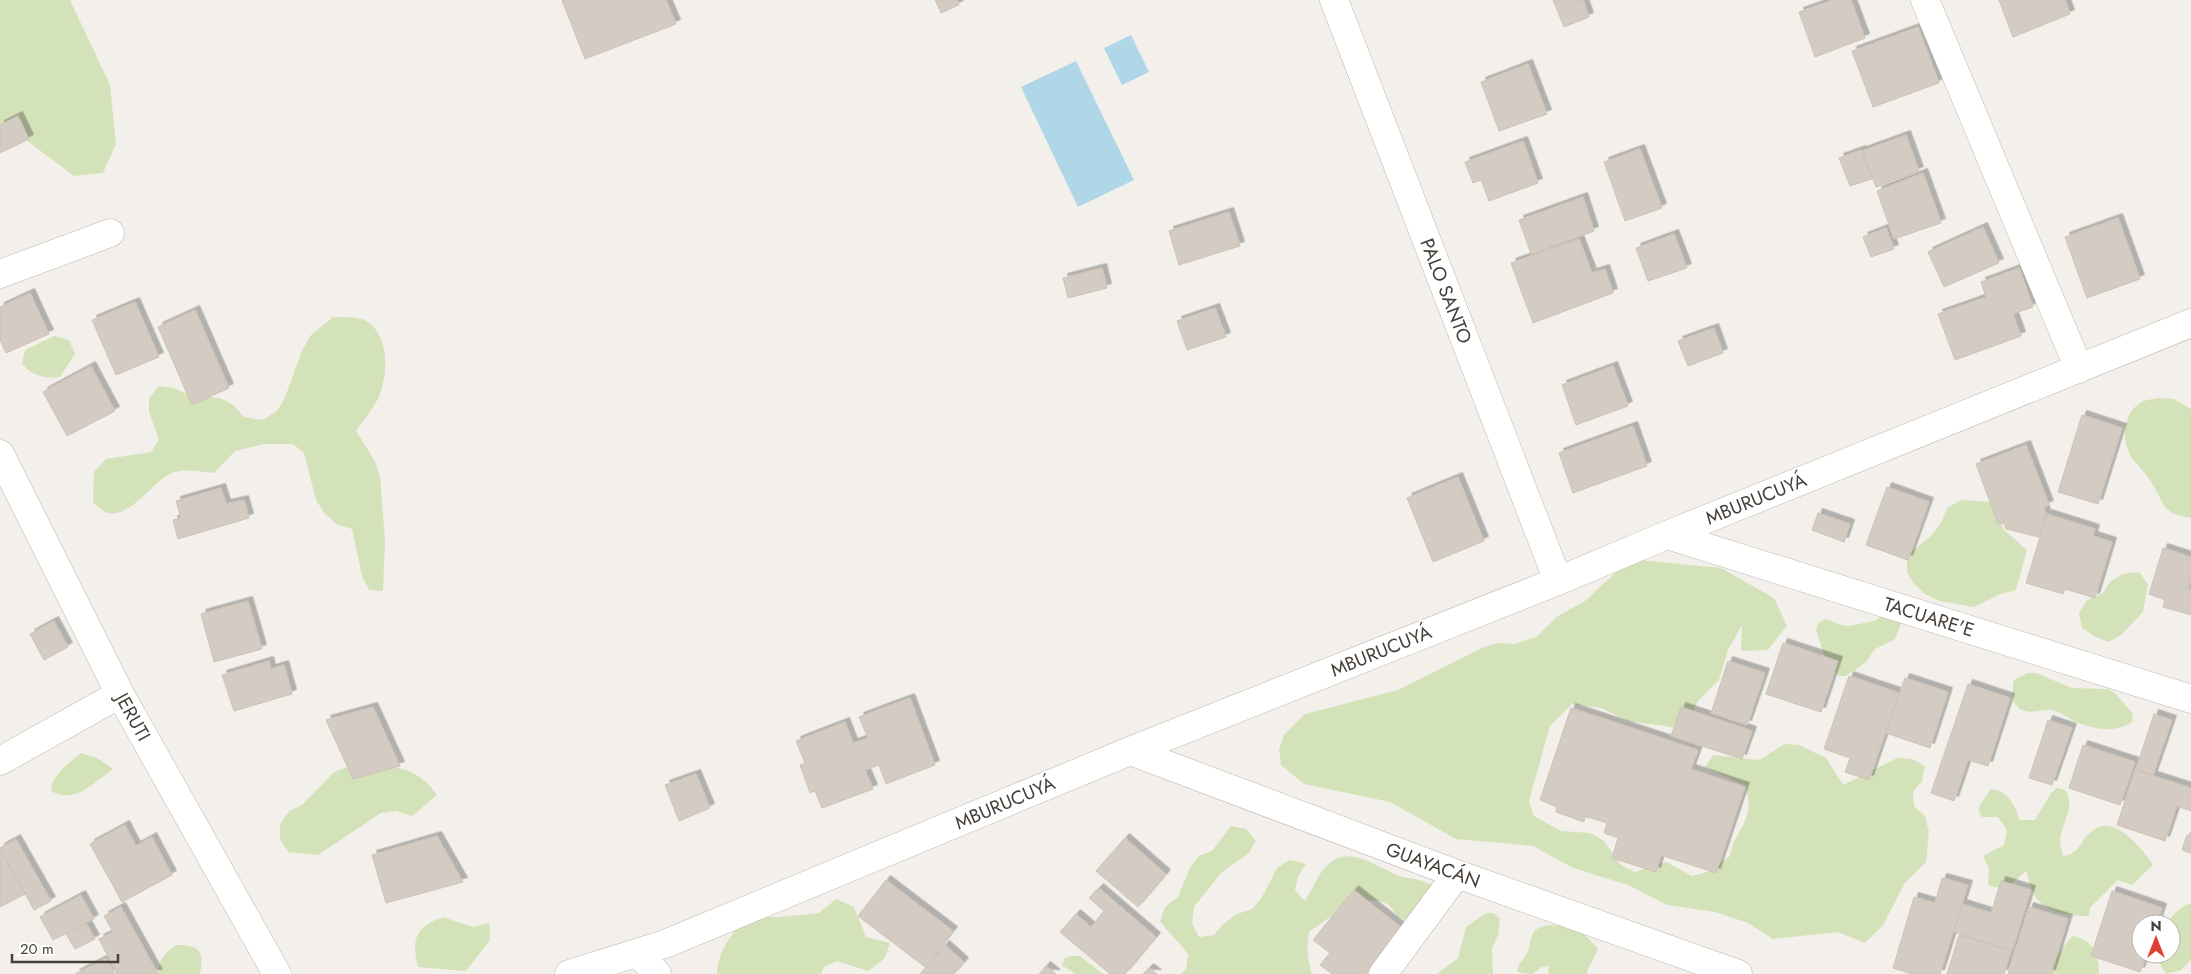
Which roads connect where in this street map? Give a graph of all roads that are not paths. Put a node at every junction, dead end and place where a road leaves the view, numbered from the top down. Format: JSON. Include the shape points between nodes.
{"nodes":[{"id":1,"x":1334,"y":0,"type":"edge"},
{"id":2,"x":1925,"y":0,"type":"edge"},
{"id":3,"x":110,"y":233,"type":"dead end"},
{"id":4,"x":0,"y":274,"type":"edge"},
{"id":5,"x":2191,"y":323,"type":"edge"},
{"id":6,"x":2078,"y":369,"type":"junction"},
{"id":7,"x":0,"y":454,"type":"edge"},
{"id":8,"x":1667,"y":535,"type":"junction"},
{"id":9,"x":1558,"y":581,"type":"junction"},
{"id":10,"x":120,"y":694,"type":"junction"},
{"id":11,"x":2191,"y":699,"type":"edge"},
{"id":12,"x":1130,"y":751,"type":"junction"},
{"id":13,"x":0,"y":761,"type":"edge"},
{"id":14,"x":1457,"y":874,"type":"junction"},
{"id":15,"x":638,"y":953,"type":"junction"},
{"id":16,"x":277,"y":974,"type":"edge"},
{"id":17,"x":569,"y":974,"type":"edge"},
{"id":18,"x":657,"y":974,"type":"edge"},
{"id":19,"x":1383,"y":974,"type":"edge"},
{"id":20,"x":1738,"y":974,"type":"edge"}],
"edges":[{"from":1,"to":9,"type":"street","name":"PALO SANTO"},
{"from":2,"to":6,"type":"street"},
{"from":3,"to":4,"type":"street"},
{"from":5,"to":6,"type":"street","name":"MBURUCUYÁ"},
{"from":6,"to":8,"type":"street","name":"MBURUCUYÁ"},
{"from":7,"to":10,"type":"street","name":"JERUTI"},
{"from":8,"to":9,"type":"street","name":"MBURUCUYÁ"},
{"from":8,"to":11,"type":"street","name":"TACUARE'E"},
{"from":9,"to":12,"type":"street","name":"MBURUCUYÁ"},
{"from":10,"to":13,"type":"street"},
{"from":10,"to":16,"type":"street","name":"JERUTI"},
{"from":12,"to":14,"type":"street","name":"GUAYACÁN"},
{"from":12,"to":15,"type":"street","name":"MBURUCUYÁ"},
{"from":14,"to":19,"type":"street"},
{"from":14,"to":20,"type":"street","name":"GUAYACÁN"},
{"from":15,"to":17,"type":"street","name":"MBURUCUYÁ"},
{"from":15,"to":18,"type":"street"}]}
